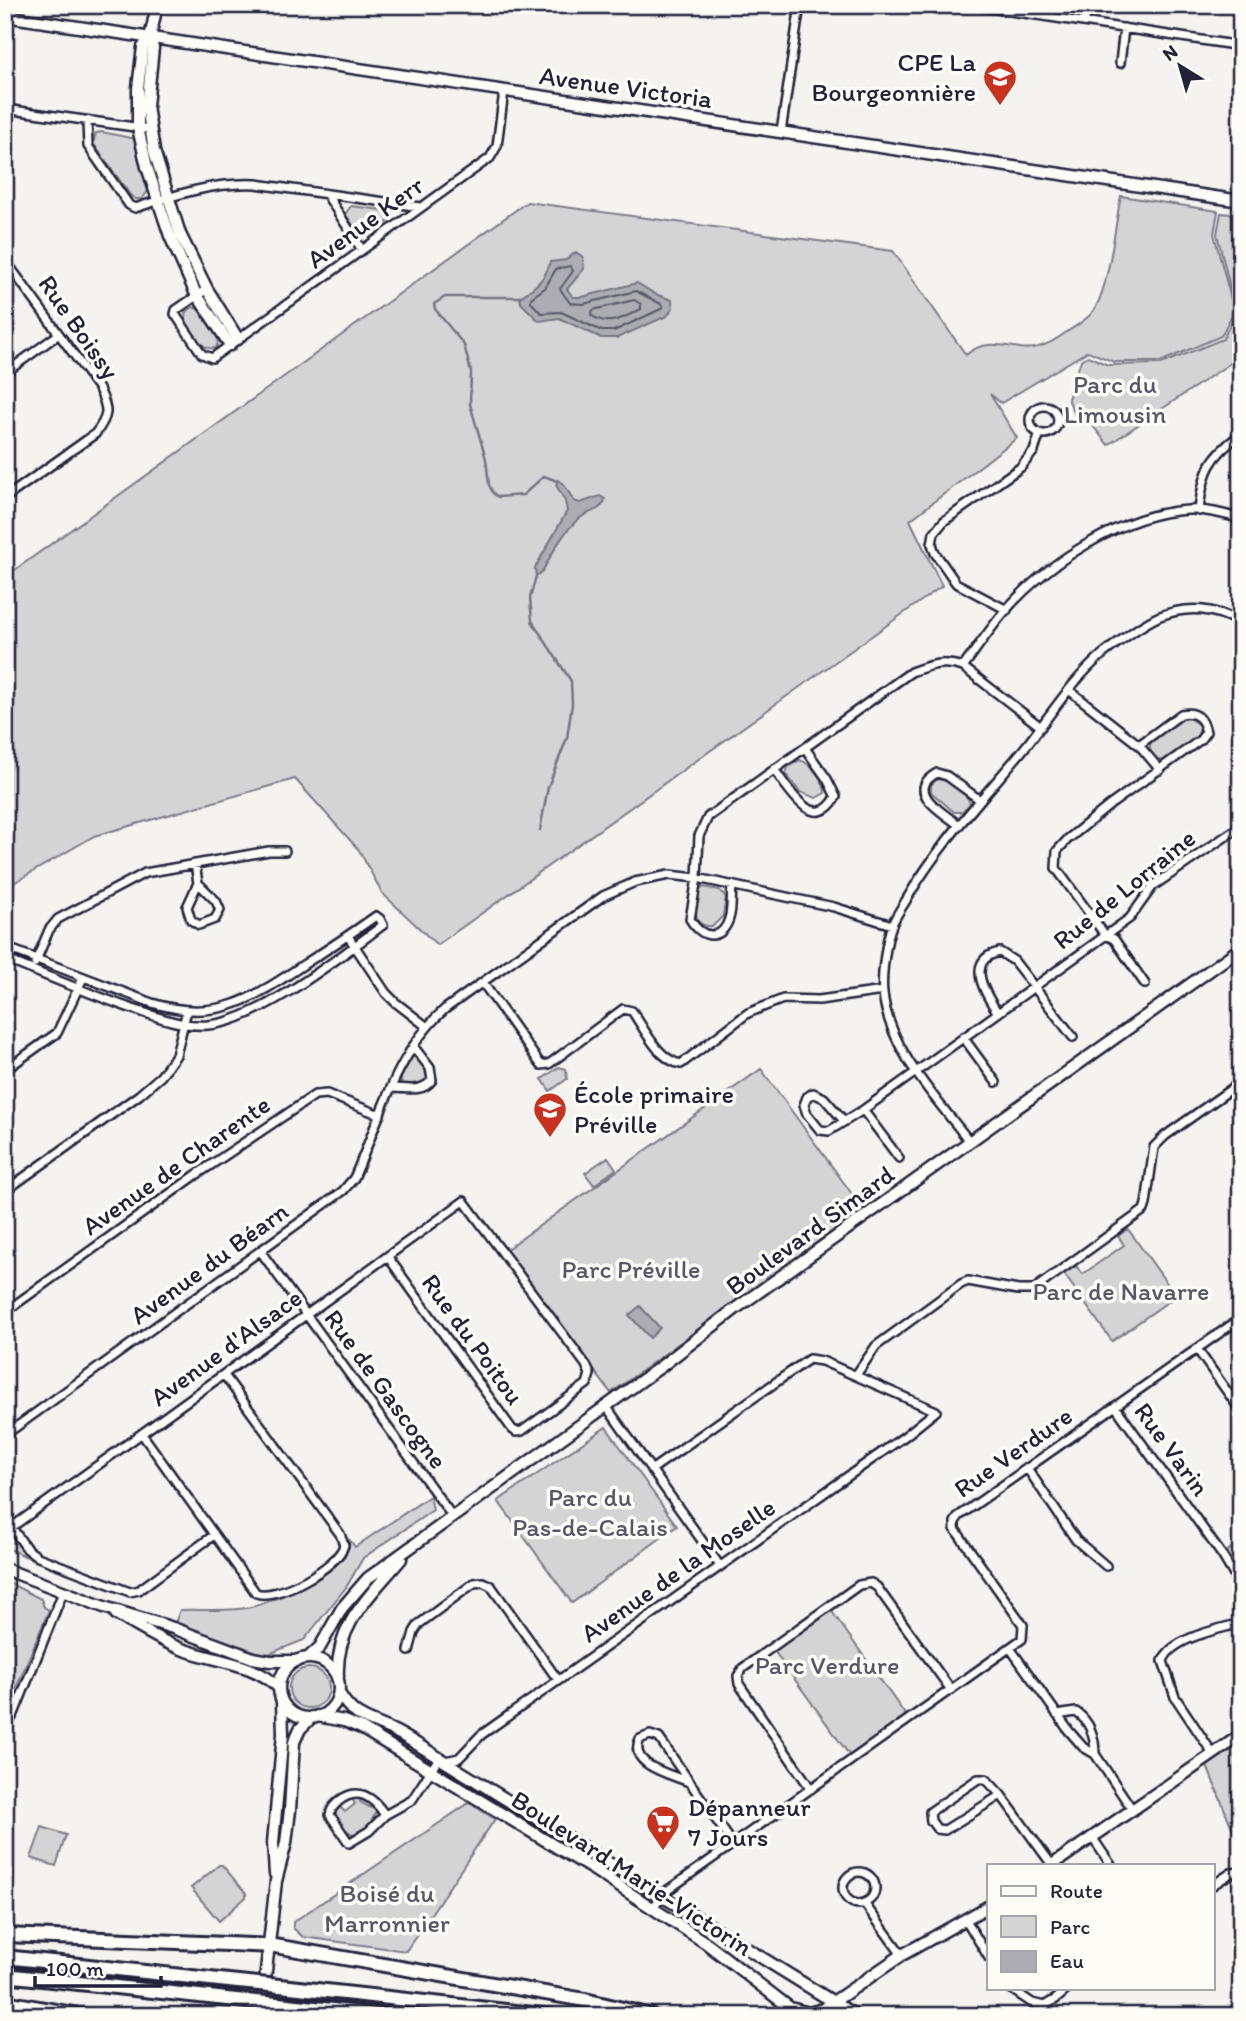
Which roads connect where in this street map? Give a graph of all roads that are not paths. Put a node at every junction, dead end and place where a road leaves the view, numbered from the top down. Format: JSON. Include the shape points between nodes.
{"nodes":[{"id":1,"x":157,"y":5,"type":"edge"},
{"id":2,"x":800,"y":5,"type":"edge"},
{"id":3,"x":970,"y":5,"type":"edge"},
{"id":4,"x":1086,"y":5,"type":"edge"},
{"id":5,"x":993,"y":7,"type":"edge"},
{"id":6,"x":5,"y":16,"type":"edge"},
{"id":7,"x":1085,"y":22,"type":"junction"},
{"id":8,"x":1124,"y":28,"type":"junction"},
{"id":9,"x":150,"y":37,"type":"junction"},
{"id":10,"x":1241,"y":46,"type":"edge"},
{"id":11,"x":1121,"y":63,"type":"dead end"},
{"id":12,"x":504,"y":90,"type":"junction"},
{"id":13,"x":5,"y":109,"type":"edge"},
{"id":14,"x":87,"y":122,"type":"junction"},
{"id":15,"x":138,"y":128,"type":"junction"},
{"id":16,"x":149,"y":129,"type":"junction"},
{"id":17,"x":781,"y":132,"type":"junction"},
{"id":18,"x":327,"y":195,"type":"junction"},
{"id":19,"x":163,"y":199,"type":"junction"},
{"id":20,"x":1241,"y":201,"type":"edge"},
{"id":21,"x":422,"y":207,"type":"junction"},
{"id":22,"x":362,"y":250,"type":"junction"},
{"id":23,"x":5,"y":260,"type":"edge"},
{"id":24,"x":207,"y":289,"type":"junction"},
{"id":25,"x":197,"y":295,"type":"junction"},
{"id":26,"x":59,"y":334,"type":"junction"},
{"id":27,"x":234,"y":342,"type":"junction"},
{"id":28,"x":5,"y":373,"type":"edge"},
{"id":29,"x":1040,"y":433,"type":"dead end"},
{"id":30,"x":1241,"y":434,"type":"edge"},
{"id":31,"x":5,"y":498,"type":"edge"},
{"id":32,"x":1199,"y":511,"type":"junction"},
{"id":33,"x":1241,"y":519,"type":"edge"},
{"id":34,"x":1007,"y":610,"type":"junction"},
{"id":35,"x":1241,"y":623,"type":"edge"},
{"id":36,"x":963,"y":667,"type":"junction"},
{"id":37,"x":1069,"y":690,"type":"junction"},
{"id":38,"x":1041,"y":727,"type":"junction"},
{"id":39,"x":1139,"y":745,"type":"junction"},
{"id":40,"x":805,"y":748,"type":"junction"},
{"id":41,"x":774,"y":768,"type":"junction"},
{"id":42,"x":1160,"y":770,"type":"junction"},
{"id":43,"x":980,"y":800,"type":"junction"},
{"id":44,"x":959,"y":825,"type":"junction"},
{"id":45,"x":1241,"y":826,"type":"edge"},
{"id":46,"x":285,"y":851,"type":"dead end"},
{"id":47,"x":195,"y":864,"type":"junction"},
{"id":48,"x":696,"y":878,"type":"junction"},
{"id":49,"x":198,"y":883,"type":"junction"},
{"id":50,"x":732,"y":885,"type":"junction"},
{"id":51,"x":892,"y":925,"type":"junction"},
{"id":52,"x":1105,"y":935,"type":"junction"},
{"id":53,"x":348,"y":936,"type":"junction"},
{"id":54,"x":355,"y":946,"type":"junction"},
{"id":55,"x":5,"y":947,"type":"edge"},
{"id":56,"x":1241,"y":948,"type":"edge"},
{"id":57,"x":5,"y":959,"type":"edge"},
{"id":58,"x":37,"y":960,"type":"junction"},
{"id":59,"x":32,"y":970,"type":"junction"},
{"id":60,"x":83,"y":978,"type":"junction"},
{"id":61,"x":483,"y":983,"type":"junction"},
{"id":62,"x":1145,"y":984,"type":"dead end"},
{"id":63,"x":1034,"y":987,"type":"junction"},
{"id":64,"x":78,"y":990,"type":"junction"},
{"id":65,"x":883,"y":991,"type":"junction"},
{"id":66,"x":187,"y":1010,"type":"junction"},
{"id":67,"x":998,"y":1013,"type":"junction"},
{"id":68,"x":185,"y":1023,"type":"junction"},
{"id":69,"x":426,"y":1026,"type":"junction"},
{"id":70,"x":963,"y":1037,"type":"junction"},
{"id":71,"x":1073,"y":1037,"type":"dead end"},
{"id":72,"x":412,"y":1046,"type":"junction"},
{"id":73,"x":5,"y":1070,"type":"edge"},
{"id":74,"x":917,"y":1072,"type":"junction"},
{"id":75,"x":996,"y":1082,"type":"dead end"},
{"id":76,"x":1241,"y":1082,"type":"edge"},
{"id":77,"x":392,"y":1088,"type":"junction"},
{"id":78,"x":863,"y":1110,"type":"junction"},
{"id":79,"x":380,"y":1115,"type":"junction"},
{"id":80,"x":844,"y":1121,"type":"junction"},
{"id":81,"x":970,"y":1142,"type":"junction"},
{"id":82,"x":899,"y":1158,"type":"dead end"},
{"id":83,"x":5,"y":1191,"type":"edge"},
{"id":84,"x":464,"y":1201,"type":"joint"},
{"id":85,"x":261,"y":1252,"type":"junction"},
{"id":86,"x":388,"y":1257,"type":"junction"},
{"id":87,"x":5,"y":1312,"type":"edge"},
{"id":88,"x":307,"y":1315,"type":"junction"},
{"id":89,"x":1241,"y":1318,"type":"edge"},
{"id":90,"x":1197,"y":1349,"type":"junction"},
{"id":91,"x":224,"y":1375,"type":"junction"},
{"id":92,"x":856,"y":1376,"type":"junction"},
{"id":93,"x":606,"y":1406,"type":"junction"},
{"id":94,"x":1115,"y":1406,"type":"junction"},
{"id":95,"x":1241,"y":1411,"type":"edge"},
{"id":96,"x":142,"y":1434,"type":"junction"},
{"id":97,"x":5,"y":1435,"type":"edge"},
{"id":98,"x":1027,"y":1468,"type":"junction"},
{"id":99,"x":651,"y":1470,"type":"junction"},
{"id":100,"x":452,"y":1516,"type":"junction"},
{"id":101,"x":5,"y":1518,"type":"edge"},
{"id":102,"x":12,"y":1527,"type":"junction"},
{"id":103,"x":214,"y":1535,"type":"junction"},
{"id":104,"x":408,"y":1550,"type":"junction"},
{"id":105,"x":720,"y":1566,"type":"junction"},
{"id":106,"x":1106,"y":1566,"type":"dead end"},
{"id":107,"x":5,"y":1569,"type":"edge"},
{"id":108,"x":1241,"y":1587,"type":"edge"},
{"id":109,"x":63,"y":1592,"type":"junction"},
{"id":110,"x":104,"y":1607,"type":"junction"},
{"id":111,"x":1241,"y":1623,"type":"edge"},
{"id":112,"x":1010,"y":1648,"type":"junction"},
{"id":113,"x":409,"y":1651,"type":"dead end"},
{"id":114,"x":303,"y":1660,"type":"junction"},
{"id":115,"x":558,"y":1680,"type":"junction"},
{"id":116,"x":339,"y":1688,"type":"junction"},
{"id":117,"x":951,"y":1690,"type":"junction"},
{"id":118,"x":280,"y":1692,"type":"junction"},
{"id":119,"x":1057,"y":1715,"type":"junction"},
{"id":120,"x":315,"y":1717,"type":"junction"},
{"id":121,"x":5,"y":1728,"type":"edge"},
{"id":122,"x":1241,"y":1735,"type":"edge"},
{"id":123,"x":1095,"y":1754,"type":"junction"},
{"id":124,"x":1213,"y":1754,"type":"junction"},
{"id":125,"x":442,"y":1759,"type":"junction"},
{"id":126,"x":432,"y":1770,"type":"junction"},
{"id":127,"x":689,"y":1782,"type":"junction"},
{"id":128,"x":811,"y":1789,"type":"junction"},
{"id":129,"x":1001,"y":1795,"type":"junction"},
{"id":130,"x":1132,"y":1809,"type":"junction"},
{"id":131,"x":385,"y":1815,"type":"junction"},
{"id":132,"x":1092,"y":1838,"type":"junction"},
{"id":133,"x":733,"y":1844,"type":"junction"},
{"id":134,"x":1051,"y":1864,"type":"edge"},
{"id":135,"x":1053,"y":1864,"type":"edge"},
{"id":136,"x":1110,"y":1864,"type":"edge"},
{"id":137,"x":1241,"y":1872,"type":"edge"},
{"id":138,"x":276,"y":1881,"type":"junction"},
{"id":139,"x":1214,"y":1884,"type":"edge"},
{"id":140,"x":662,"y":1895,"type":"junction"},
{"id":141,"x":864,"y":1903,"type":"junction"},
{"id":142,"x":653,"y":1907,"type":"junction"},
{"id":143,"x":987,"y":1907,"type":"edge"},
{"id":144,"x":966,"y":1920,"type":"junction"},
{"id":145,"x":5,"y":1935,"type":"edge"},
{"id":146,"x":268,"y":1945,"type":"junction"},
{"id":147,"x":902,"y":1955,"type":"junction"},
{"id":148,"x":987,"y":1955,"type":"edge"},
{"id":149,"x":5,"y":1957,"type":"edge"},
{"id":150,"x":5,"y":1975,"type":"edge"},
{"id":151,"x":1013,"y":1990,"type":"edge"},
{"id":152,"x":1066,"y":1990,"type":"edge"},
{"id":153,"x":5,"y":2002,"type":"edge"},
{"id":154,"x":834,"y":2002,"type":"junction"},
{"id":155,"x":85,"y":2016,"type":"edge"},
{"id":156,"x":261,"y":2016,"type":"edge"},
{"id":157,"x":386,"y":2016,"type":"edge"},
{"id":158,"x":551,"y":2016,"type":"edge"},
{"id":159,"x":652,"y":2016,"type":"edge"},
{"id":160,"x":856,"y":2016,"type":"edge"}],
"edges":[{"from":1,"to":9,"type":"street"},
{"from":2,"to":17,"type":"street"},
{"from":3,"to":5,"type":"street"},
{"from":4,"to":7,"type":"street"},
{"from":5,"to":7,"type":"street"},
{"from":6,"to":9,"type":"street","name":"Avenue Victoria"},
{"from":7,"to":8,"type":"street"},
{"from":8,"to":10,"type":"street"},
{"from":8,"to":11,"type":"street"},
{"from":9,"to":12,"type":"street","name":"Avenue Victoria"},
{"from":9,"to":15,"type":"street","via":[[143,47]]},
{"from":9,"to":16,"type":"street"},
{"from":12,"to":17,"type":"street","name":"Avenue Victoria"},
{"from":12,"to":21,"type":"street","name":"Avenue Kerr","via":[[497,146],[490,158]]},
{"from":13,"to":14,"type":"street"},
{"from":14,"to":15,"type":"street"},
{"from":14,"to":19,"type":"street","via":[[88,146],[129,205],[135,208]]},
{"from":15,"to":16,"type":"street"},
{"from":15,"to":19,"type":"street"},
{"from":16,"to":19,"type":"street"},
{"from":17,"to":20,"type":"street","name":"Avenue Victoria"},
{"from":18,"to":19,"type":"street","via":[[232,183]]},
{"from":18,"to":21,"type":"street"},
{"from":18,"to":22,"type":"street"},
{"from":19,"to":24,"type":"street"},
{"from":19,"to":25,"type":"street","via":[[170,236]]},
{"from":21,"to":22,"type":"street","name":"Avenue Kerr"},
{"from":22,"to":27,"type":"street","name":"Avenue Kerr"},
{"from":23,"to":26,"type":"street","name":"Rue Boissy"},
{"from":24,"to":25,"type":"street"},
{"from":24,"to":27,"type":"street"},
{"from":25,"to":27,"type":"street"},
{"from":25,"to":27,"type":"street","name":"Avenue Kerr","via":[[175,314],[202,354],[212,358]]},
{"from":26,"to":28,"type":"street"},
{"from":26,"to":31,"type":"street","name":"Rue Boissy","via":[[99,389],[106,404],[106,420],[95,434]]},
{"from":29,"to":34,"type":"street","via":[[1034,451],[1021,467],[944,521],[934,533],[934,553],[956,583]]},
{"from":30,"to":32,"type":"street","via":[[1207,469]]},
{"from":32,"to":33,"type":"street"},
{"from":32,"to":34,"type":"street","via":[[1158,515],[1123,526],[1080,549],[1031,585]]},
{"from":34,"to":36,"type":"street"},
{"from":35,"to":37,"type":"street","via":[[1208,609],[1183,609],[1158,617],[1102,655]]},
{"from":36,"to":38,"type":"street"},
{"from":36,"to":40,"type":"street","via":[[933,663],[911,672]]},
{"from":37,"to":38,"type":"street"},
{"from":37,"to":39,"type":"street"},
{"from":38,"to":43,"type":"street"},
{"from":39,"to":42,"type":"street"},
{"from":39,"to":42,"type":"street","via":[[1181,715],[1197,715],[1206,732]]},
{"from":40,"to":41,"type":"street"},
{"from":40,"to":41,"type":"street","via":[[836,797],[832,805],[819,811],[808,809],[796,801]]},
{"from":41,"to":48,"type":"street","via":[[708,817],[699,835]]},
{"from":42,"to":52,"type":"street","via":[[1057,851],[1056,868]]},
{"from":43,"to":44,"type":"street"},
{"from":43,"to":44,"type":"street","via":[[947,776],[937,773],[928,778],[925,798]]},
{"from":44,"to":51,"type":"street"},
{"from":45,"to":52,"type":"street","name":"Rue de Lorraine","via":[[1153,886],[1130,918]]},
{"from":46,"to":47,"type":"street"},
{"from":47,"to":49,"type":"street"},
{"from":47,"to":58,"type":"street","via":[[145,873],[66,914],[50,930]]},
{"from":48,"to":50,"type":"street","name":"Avenue du Béarn"},
{"from":48,"to":50,"type":"street","via":[[690,919],[704,936],[724,928],[730,917]]},
{"from":48,"to":61,"type":"street","name":"Avenue du Béarn","via":[[669,875],[646,879],[603,896]]},
{"from":49,"to":49,"type":"street","via":[[187,907],[191,920],[199,925],[215,919],[220,910]]},
{"from":50,"to":51,"type":"street","name":"Avenue du Béarn"},
{"from":51,"to":65,"type":"street"},
{"from":52,"to":62,"type":"street","via":[[1114,939]]},
{"from":52,"to":63,"type":"street","name":"Rue de Lorraine"},
{"from":53,"to":54,"type":"street"},
{"from":53,"to":54,"type":"street","via":[[376,916],[380,919],[383,925]]},
{"from":53,"to":66,"type":"street","via":[[240,1004]]},
{"from":54,"to":68,"type":"street","via":[[268,1004],[237,1019],[207,1025]]},
{"from":54,"to":69,"type":"street","via":[[394,1002]]},
{"from":55,"to":58,"type":"street"},
{"from":56,"to":81,"type":"street","name":"Boulevard Simard"},
{"from":57,"to":59,"type":"street"},
{"from":58,"to":59,"type":"street"},
{"from":58,"to":60,"type":"street"},
{"from":59,"to":64,"type":"street"},
{"from":60,"to":64,"type":"street"},
{"from":60,"to":66,"type":"street","via":[[171,1009]]},
{"from":61,"to":65,"type":"street","via":[[541,1065],[549,1064],[623,1009],[632,1011],[662,1054],[681,1065],[748,1013],[783,999],[819,1000]]},
{"from":61,"to":69,"type":"street","name":"Avenue du Béarn"},
{"from":63,"to":67,"type":"street","name":"Rue de Lorraine"},
{"from":63,"to":67,"type":"street","via":[[1014,961],[1000,952],[989,954],[979,972],[984,992]]},
{"from":63,"to":71,"type":"street"},
{"from":64,"to":68,"type":"street"},
{"from":64,"to":73,"type":"street","via":[[57,1033]]},
{"from":65,"to":74,"type":"street","via":[[899,1043]]},
{"from":66,"to":68,"type":"street"},
{"from":67,"to":70,"type":"street","name":"Rue de Lorraine"},
{"from":68,"to":83,"type":"street","via":[[176,1055],[161,1076]]},
{"from":69,"to":72,"type":"street","name":"Avenue du Béarn"},
{"from":70,"to":74,"type":"street","name":"Rue de Lorraine"},
{"from":70,"to":75,"type":"street"},
{"from":72,"to":77,"type":"street","name":"Avenue du Béarn"},
{"from":72,"to":77,"type":"street","via":[[430,1068],[432,1080],[419,1089]]},
{"from":74,"to":78,"type":"street","name":"Rue de Lorraine"},
{"from":74,"to":81,"type":"street"},
{"from":76,"to":92,"type":"street","via":[[1154,1147],[1146,1204],[1138,1214],[1033,1290],[968,1281],[961,1284],[876,1346]]},
{"from":77,"to":79,"type":"street","name":"Avenue du Béarn"},
{"from":78,"to":80,"type":"street","name":"Rue de Lorraine"},
{"from":78,"to":82,"type":"street"},
{"from":79,"to":85,"type":"street","name":"Avenue du Béarn","via":[[349,1185]]},
{"from":79,"to":87,"type":"street","name":"Avenue de Charente","via":[[327,1094],[315,1095]]},
{"from":80,"to":80,"type":"street","name":"Rue de Lorraine","via":[[829,1131],[820,1130],[803,1105],[807,1097],[813,1093],[824,1098]]},
{"from":81,"to":93,"type":"street","name":"Boulevard Simard"},
{"from":84,"to":86,"type":"street","name":"Avenue d'Alsace"},
{"from":84,"to":86,"type":"street","name":"Rue du Poitou","via":[[586,1366],[589,1380],[583,1388],[516,1432]]},
{"from":85,"to":88,"type":"street","name":"Rue de Gascogne"},
{"from":85,"to":97,"type":"street","name":"Avenue du Béarn"},
{"from":86,"to":88,"type":"street","name":"Avenue d'Alsace"},
{"from":88,"to":91,"type":"street","name":"Avenue d'Alsace"},
{"from":88,"to":100,"type":"street","name":"Rue de Gascogne"},
{"from":89,"to":90,"type":"street","name":"Rue Verdure"},
{"from":90,"to":94,"type":"street","name":"Rue Verdure"},
{"from":90,"to":95,"type":"street"},
{"from":91,"to":96,"type":"street","name":"Avenue d'Alsace"},
{"from":91,"to":103,"type":"street","via":[[344,1545],[339,1556],[298,1584],[260,1595]]},
{"from":92,"to":99,"type":"street","via":[[809,1359]]},
{"from":92,"to":105,"type":"street","name":"Avenue de la Moselle","via":[[936,1411]]},
{"from":93,"to":99,"type":"street"},
{"from":93,"to":100,"type":"street","name":"Boulevard Simard"},
{"from":94,"to":98,"type":"street","name":"Rue Verdure"},
{"from":94,"to":108,"type":"street","name":"Rue Varin"},
{"from":96,"to":102,"type":"street","name":"Avenue d'Alsace"},
{"from":96,"to":103,"type":"street"},
{"from":98,"to":106,"type":"street","via":[[1076,1540]]},
{"from":98,"to":112,"type":"street","name":"Rue Verdure","via":[[955,1522],[958,1536],[1023,1625],[1022,1639]]},
{"from":99,"to":105,"type":"street"},
{"from":100,"to":104,"type":"street","name":"Boulevard Simard"},
{"from":101,"to":102,"type":"street"},
{"from":102,"to":103,"type":"street","via":[[38,1558],[134,1592]]},
{"from":104,"to":114,"type":"street","name":"Boulevard Simard","via":[[355,1591],[320,1647]]},
{"from":104,"to":116,"type":"street","name":"Boulevard Simard","via":[[344,1635],[338,1654]]},
{"from":105,"to":115,"type":"street","name":"Avenue de la Moselle"},
{"from":107,"to":109,"type":"street"},
{"from":109,"to":110,"type":"street"},
{"from":109,"to":121,"type":"street"},
{"from":110,"to":114,"type":"street","via":[[258,1659]]},
{"from":110,"to":118,"type":"street","via":[[176,1647],[259,1672]]},
{"from":111,"to":124,"type":"street","via":[[1181,1642],[1163,1661],[1175,1696]]},
{"from":112,"to":117,"type":"street"},
{"from":112,"to":119,"type":"street"},
{"from":113,"to":115,"type":"street","via":[[419,1624],[474,1583],[483,1582],[491,1586]]},
{"from":114,"to":116,"type":"street","via":[[318,1660],[327,1666]]},
{"from":114,"to":118,"type":"street","via":[[283,1672]]},
{"from":115,"to":125,"type":"street","name":"Avenue de la Moselle","via":[[481,1735],[457,1759]]},
{"from":116,"to":120,"type":"street","via":[[332,1708]]},
{"from":116,"to":125,"type":"street","name":"Boulevard Marie-Victorin","via":[[349,1709],[358,1716]]},
{"from":117,"to":128,"type":"street"},
{"from":117,"to":128,"type":"street","via":[[877,1587],[859,1585],[828,1606],[737,1676],[738,1684]]},
{"from":118,"to":120,"type":"street","via":[[293,1712]]},
{"from":118,"to":138,"type":"street","via":[[283,1734],[273,1843]]},
{"from":119,"to":123,"type":"street","via":[[1083,1747]]},
{"from":119,"to":123,"type":"street","via":[[1076,1712],[1083,1716],[1095,1742]]},
{"from":120,"to":126,"type":"street","name":"Boulevard Marie-Victorin","via":[[355,1725]]},
{"from":120,"to":138,"type":"street","via":[[300,1729],[294,1742],[287,1832]]},
{"from":122,"to":124,"type":"street"},
{"from":123,"to":130,"type":"street"},
{"from":124,"to":130,"type":"street"},
{"from":125,"to":126,"type":"street"},
{"from":125,"to":140,"type":"street","name":"Boulevard Marie-Victorin"},
{"from":126,"to":131,"type":"street","via":[[412,1800]]},
{"from":126,"to":142,"type":"street","name":"Boulevard Marie-Victorin"},
{"from":127,"to":127,"type":"street","via":[[659,1738],[640,1739],[636,1748],[643,1762]]},
{"from":127,"to":133,"type":"street"},
{"from":128,"to":133,"type":"street"},
{"from":129,"to":129,"type":"street","via":[[986,1779],[978,1779],[930,1812],[931,1821],[945,1830]]},
{"from":129,"to":134,"type":"street"},
{"from":130,"to":132,"type":"street"},
{"from":131,"to":131,"type":"street","via":[[373,1801],[355,1793],[333,1806],[330,1815],[349,1843]]},
{"from":132,"to":135,"type":"street"},
{"from":132,"to":136,"type":"street"},
{"from":133,"to":140,"type":"street"},
{"from":137,"to":139,"type":"street"},
{"from":138,"to":146,"type":"street"},
{"from":140,"to":142,"type":"street"},
{"from":140,"to":154,"type":"street","name":"Boulevard Marie-Victorin"},
{"from":141,"to":141,"type":"street","via":[[849,1900],[843,1890],[845,1879],[854,1872],[868,1874],[874,1882],[873,1896]]},
{"from":141,"to":147,"type":"street"},
{"from":142,"to":154,"type":"street","name":"Boulevard Marie-Victorin","via":[[790,2008],[815,2012]]},
{"from":143,"to":144,"type":"street"},
{"from":144,"to":147,"type":"street"},
{"from":144,"to":148,"type":"street"},
{"from":145,"to":146,"type":"highway"},
{"from":146,"to":156,"type":"street"},
{"from":146,"to":159,"type":"highway","via":[[596,2002]]},
{"from":147,"to":154,"type":"street"},
{"from":149,"to":158,"type":"highway","bridge":true},
{"from":150,"to":157,"type":"highway","bridge":true},
{"from":151,"to":152,"type":"street","via":[[1044,2006]]},
{"from":153,"to":155,"type":"highway"},
{"from":154,"to":160,"type":"street","name":"Boulevard Marie-Victorin"}]}
